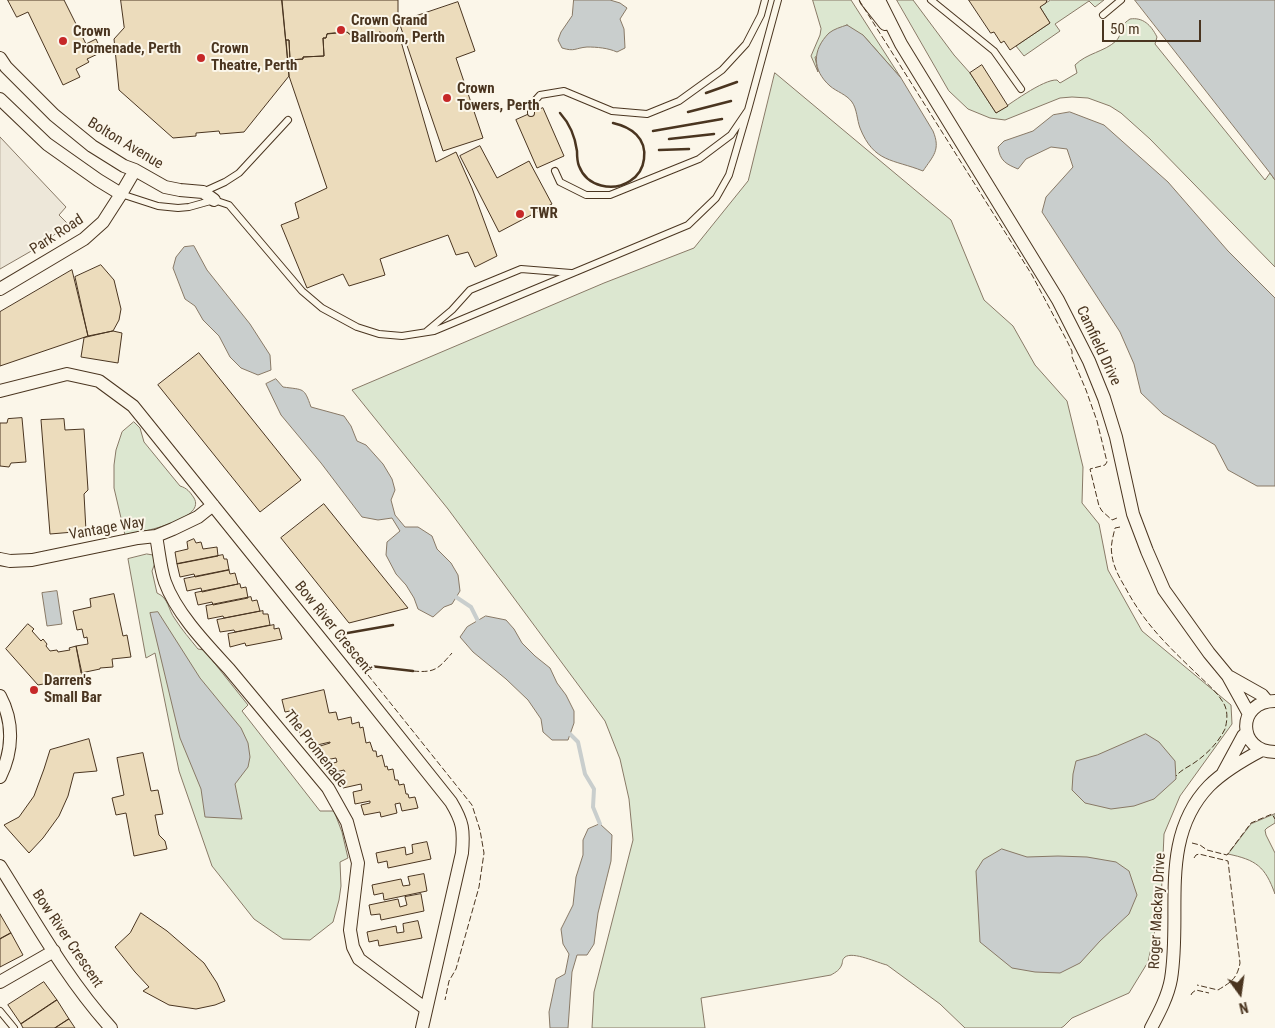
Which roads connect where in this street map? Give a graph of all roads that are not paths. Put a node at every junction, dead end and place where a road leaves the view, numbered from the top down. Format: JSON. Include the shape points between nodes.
{"nodes":[{"id":1,"x":765,"y":0,"type":"edge"},
{"id":2,"x":778,"y":0,"type":"edge"},
{"id":3,"x":866,"y":0,"type":"edge"},
{"id":4,"x":879,"y":0,"type":"edge"},
{"id":5,"x":931,"y":0,"type":"edge"},
{"id":6,"x":1121,"y":0,"type":"edge"},
{"id":7,"x":1103,"y":14,"type":"dead end"},
{"id":8,"x":900,"y":44,"type":"junction"},
{"id":9,"x":0,"y":58,"type":"edge"},
{"id":10,"x":1021,"y":89,"type":"dead end"},
{"id":11,"x":0,"y":99,"type":"edge"},
{"id":12,"x":748,"y":110,"type":"junction"},
{"id":13,"x":531,"y":113,"type":"dead end"},
{"id":14,"x":288,"y":120,"type":"dead end"},
{"id":15,"x":135,"y":170,"type":"junction"},
{"id":16,"x":555,"y":172,"type":"dead end"},
{"id":17,"x":203,"y":192,"type":"junction"},
{"id":18,"x":121,"y":194,"type":"junction"},
{"id":19,"x":214,"y":200,"type":"junction"},
{"id":20,"x":572,"y":273,"type":"junction"},
{"id":21,"x":0,"y":289,"type":"edge"},
{"id":22,"x":425,"y":332,"type":"junction"},
{"id":23,"x":0,"y":391,"type":"edge"},
{"id":24,"x":213,"y":506,"type":"junction"},
{"id":25,"x":156,"y":536,"type":"junction"},
{"id":26,"x":0,"y":559,"type":"edge"},
{"id":27,"x":1228,"y":676,"type":"junction"},
{"id":28,"x":0,"y":696,"type":"edge"},
{"id":29,"x":1271,"y":701,"type":"edge"},
{"id":30,"x":1249,"y":714,"type":"junction"},
{"id":31,"x":1247,"y":732,"type":"junction"},
{"id":32,"x":1272,"y":751,"type":"edge"},
{"id":33,"x":1222,"y":775,"type":"junction"},
{"id":34,"x":0,"y":777,"type":"edge"},
{"id":35,"x":0,"y":866,"type":"edge"},
{"id":36,"x":54,"y":951,"type":"junction"},
{"id":37,"x":0,"y":982,"type":"edge"},
{"id":38,"x":426,"y":1009,"type":"junction"},
{"id":39,"x":0,"y":1011,"type":"edge"},
{"id":40,"x":14,"y":1028,"type":"edge"},
{"id":41,"x":110,"y":1028,"type":"edge"},
{"id":42,"x":422,"y":1028,"type":"edge"},
{"id":43,"x":1151,"y":1028,"type":"edge"}],
"edges":[{"from":1,"to":13,"type":"lane","via":[[746,44],[722,70],[679,101],[647,114],[612,111],[564,91],[540,95],[531,105]]},
{"from":2,"to":12,"type":"lane"},
{"from":3,"to":8,"type":"street","name":"Camfield Drive"},
{"from":4,"to":8,"type":"street","name":"Camfield Drive"},
{"from":5,"to":10,"type":"lane","via":[[994,51]]},
{"from":6,"to":7,"type":"lane"},
{"from":8,"to":27,"type":"street","name":"Camfield Drive","via":[[1058,300],[1078,338],[1104,398],[1133,514],[1164,590]]},
{"from":9,"to":15,"type":"street","name":"Bolton Avenue","via":[[72,131]]},
{"from":11,"to":18,"type":"street","via":[[47,144]]},
{"from":12,"to":16,"type":"lane","via":[[731,135],[699,159],[610,195],[586,195],[560,182]]},
{"from":12,"to":20,"type":"lane","via":[[729,175],[716,198],[688,225]]},
{"from":14,"to":17,"type":"lane","via":[[239,173]]},
{"from":15,"to":17,"type":"street","name":"Bolton Avenue","via":[[165,187]]},
{"from":15,"to":18,"type":"street","name":"Park Road"},
{"from":17,"to":19,"type":"street"},
{"from":18,"to":19,"type":"lane","via":[[158,206],[178,208]]},
{"from":18,"to":21,"type":"street","name":"Park Road","via":[[103,222],[84,240]]},
{"from":19,"to":22,"type":"lane","via":[[229,205],[302,291],[322,308],[357,327],[379,334],[402,336]]},
{"from":20,"to":22,"type":"lane"},
{"from":20,"to":22,"type":"lane","via":[[521,269],[470,290]]},
{"from":23,"to":24,"type":"street","name":"Bow River Crescent","via":[[67,374],[99,381],[133,406]]},
{"from":24,"to":25,"type":"street","name":"Vantage Way","via":[[198,517]]},
{"from":24,"to":38,"type":"street","name":"Bow River Crescent","via":[[459,816],[462,853]]},
{"from":25,"to":26,"type":"street","name":"Vantage Way","via":[[32,560]]},
{"from":25,"to":38,"type":"street","name":"The Promenade","via":[[165,581],[174,603],[328,788],[347,822],[358,863],[350,930],[358,959]]},
{"from":27,"to":29,"type":"street"},
{"from":27,"to":30,"type":"street"},
{"from":28,"to":34,"type":"street","via":[[7,711],[11,734],[8,756]]},
{"from":29,"to":30,"type":"street","via":[[1260,703]]},
{"from":30,"to":31,"type":"street"},
{"from":31,"to":32,"type":"street","via":[[1255,746]]},
{"from":31,"to":33,"type":"street"},
{"from":32,"to":33,"type":"street"},
{"from":33,"to":43,"type":"street","name":"Roger Mackay Drive","via":[[1196,803],[1179,840],[1170,981]]},
{"from":35,"to":36,"type":"street","name":"Bow River Crescent"},
{"from":36,"to":37,"type":"street"},
{"from":36,"to":41,"type":"street","name":"Bow River Crescent"},
{"from":38,"to":42,"type":"street","name":"Bow River Crescent"},
{"from":39,"to":40,"type":"lane"}]}
